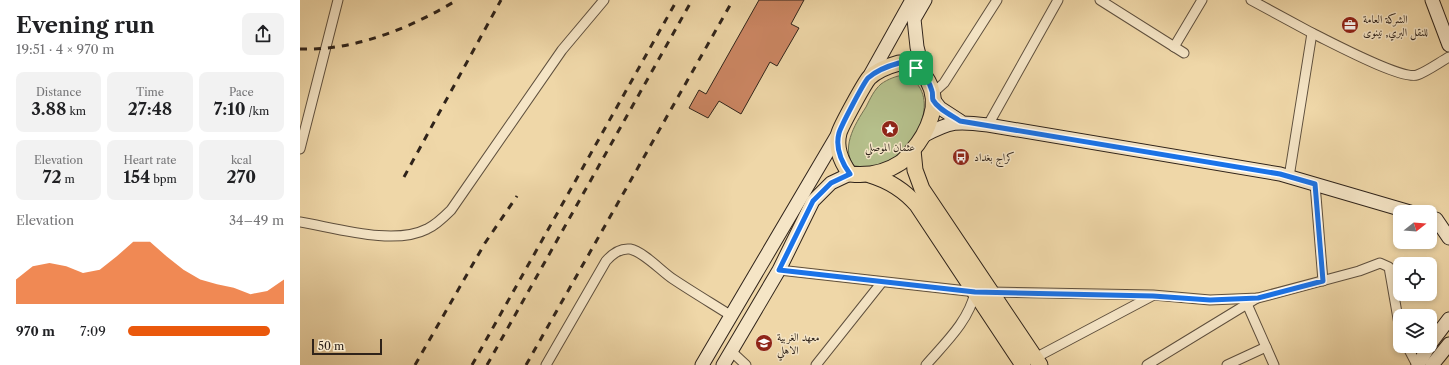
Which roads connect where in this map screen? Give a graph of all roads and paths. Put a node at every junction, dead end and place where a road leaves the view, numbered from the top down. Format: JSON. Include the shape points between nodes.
{"nodes":[{"id":1,"x":338,"y":0,"type":"edge"},
{"id":2,"x":604,"y":0,"type":"edge"},
{"id":3,"x":912,"y":0,"type":"edge"},
{"id":4,"x":925,"y":0,"type":"edge"},
{"id":5,"x":997,"y":0,"type":"edge"},
{"id":6,"x":1058,"y":0,"type":"edge"},
{"id":7,"x":1100,"y":0,"type":"edge"},
{"id":8,"x":1202,"y":0,"type":"edge"},
{"id":9,"x":1251,"y":0,"type":"edge"},
{"id":10,"x":1432,"y":0,"type":"edge"},
{"id":11,"x":1266,"y":4,"type":"edge"},
{"id":12,"x":1312,"y":33,"type":"junction"},
{"id":13,"x":1449,"y":45,"type":"edge"},
{"id":14,"x":1174,"y":47,"type":"junction"},
{"id":15,"x":1184,"y":53,"type":"dead end"},
{"id":16,"x":1449,"y":57,"type":"edge"},
{"id":17,"x":924,"y":74,"type":"junction"},
{"id":18,"x":868,"y":79,"type":"junction"},
{"id":19,"x":933,"y":96,"type":"junction"},
{"id":20,"x":960,"y":121,"type":"junction"},
{"id":21,"x":988,"y":125,"type":"junction"},
{"id":22,"x":838,"y":134,"type":"junction"},
{"id":23,"x":923,"y":136,"type":"junction"},
{"id":24,"x":300,"y":149,"type":"edge"},
{"id":25,"x":913,"y":150,"type":"junction"},
{"id":26,"x":850,"y":174,"type":"junction"},
{"id":27,"x":870,"y":175,"type":"junction"},
{"id":28,"x":1289,"y":177,"type":"junction"},
{"id":29,"x":1315,"y":184,"type":"junction"},
{"id":30,"x":1393,"y":207,"type":"edge"},
{"id":31,"x":1438,"y":218,"type":"edge"},
{"id":32,"x":300,"y":222,"type":"edge"},
{"id":33,"x":1449,"y":226,"type":"edge"},
{"id":34,"x":1449,"y":238,"type":"edge"},
{"id":35,"x":779,"y":270,"type":"junction"},
{"id":36,"x":1323,"y":281,"type":"junction"},
{"id":37,"x":882,"y":282,"type":"junction"},
{"id":38,"x":975,"y":292,"type":"junction"},
{"id":39,"x":991,"y":292,"type":"junction"},
{"id":40,"x":1153,"y":296,"type":"junction"},
{"id":41,"x":1258,"y":298,"type":"junction"},
{"id":42,"x":1247,"y":304,"type":"junction"},
{"id":43,"x":1396,"y":309,"type":"edge"},
{"id":44,"x":730,"y":315,"type":"junction"},
{"id":45,"x":1449,"y":319,"type":"edge"},
{"id":46,"x":1437,"y":335,"type":"edge"},
{"id":47,"x":1449,"y":344,"type":"edge"},
{"id":48,"x":1266,"y":347,"type":"junction"},
{"id":49,"x":732,"y":352,"type":"junction"},
{"id":50,"x":1410,"y":353,"type":"edge"},
{"id":51,"x":1425,"y":353,"type":"edge"},
{"id":52,"x":1033,"y":363,"type":"edge"},
{"id":53,"x":546,"y":365,"type":"edge"},
{"id":54,"x":702,"y":365,"type":"edge"},
{"id":55,"x":724,"y":365,"type":"edge"},
{"id":56,"x":746,"y":365,"type":"edge"},
{"id":57,"x":816,"y":365,"type":"edge"},
{"id":58,"x":926,"y":365,"type":"edge"},
{"id":59,"x":1147,"y":365,"type":"edge"},
{"id":60,"x":1227,"y":365,"type":"edge"},
{"id":61,"x":1274,"y":365,"type":"edge"},
{"id":62,"x":1418,"y":365,"type":"edge"},
{"id":63,"x":1432,"y":365,"type":"edge"}],
"edges":[{"from":1,"to":24,"type":"street"},
{"from":2,"to":32,"type":"street","via":[[562,50],[451,210],[435,224],[420,232],[378,236]]},
{"from":3,"to":18,"type":"main road"},
{"from":4,"to":17,"type":"main road","via":[[914,19],[917,47]]},
{"from":5,"to":19,"type":"street"},
{"from":6,"to":21,"type":"street"},
{"from":7,"to":14,"type":"street"},
{"from":8,"to":14,"type":"street"},
{"from":9,"to":11,"type":"street"},
{"from":10,"to":13,"type":"main road"},
{"from":11,"to":12,"type":"street"},
{"from":12,"to":16,"type":"street","via":[[1406,76],[1417,75]]},
{"from":12,"to":28,"type":"street"},
{"from":14,"to":15,"type":"street"},
{"from":17,"to":18,"type":"main road","via":[[908,63],[899,63],[879,71]]},
{"from":17,"to":19,"type":"main road"},
{"from":18,"to":22,"type":"main road"},
{"from":19,"to":20,"type":"main road","via":[[940,108]]},
{"from":19,"to":23,"type":"main road","via":[[932,116]]},
{"from":20,"to":21,"type":"main road"},
{"from":20,"to":23,"type":"main road","via":[[947,124]]},
{"from":21,"to":28,"type":"main road"},
{"from":22,"to":26,"type":"main road","via":[[839,154]]},
{"from":22,"to":44,"type":"main road"},
{"from":23,"to":25,"type":"main road"},
{"from":25,"to":27,"type":"main road","via":[[902,162]]},
{"from":25,"to":39,"type":"main road","via":[[915,170],[922,189]]},
{"from":26,"to":27,"type":"main road"},
{"from":26,"to":35,"type":"main road","via":[[831,183],[813,201]]},
{"from":27,"to":38,"type":"main road","via":[[892,183],[910,196]]},
{"from":28,"to":29,"type":"main road"},
{"from":29,"to":30,"type":"main road"},
{"from":29,"to":36,"type":"street"},
{"from":31,"to":33,"type":"main road"},
{"from":31,"to":34,"type":"main road"},
{"from":35,"to":37,"type":"street"},
{"from":35,"to":49,"type":"main road"},
{"from":36,"to":41,"type":"street"},
{"from":36,"to":43,"type":"street","via":[[1380,263],[1389,267]]},
{"from":37,"to":38,"type":"street"},
{"from":37,"to":57,"type":"street"},
{"from":38,"to":39,"type":"street"},
{"from":38,"to":52,"type":"main road"},
{"from":38,"to":58,"type":"street","via":[[964,320]]},
{"from":39,"to":40,"type":"street"},
{"from":39,"to":52,"type":"main road"},
{"from":40,"to":41,"type":"street","via":[[1210,300]]},
{"from":40,"to":52,"type":"street"},
{"from":41,"to":42,"type":"street"},
{"from":42,"to":48,"type":"street"},
{"from":42,"to":59,"type":"street"},
{"from":44,"to":53,"type":"street","via":[[671,278],[640,254],[631,249],[623,249],[606,261]]},
{"from":44,"to":54,"type":"main road"},
{"from":45,"to":46,"type":"main road"},
{"from":47,"to":63,"type":"main road"},
{"from":48,"to":60,"type":"street"},
{"from":48,"to":61,"type":"street"},
{"from":49,"to":55,"type":"main road"},
{"from":49,"to":56,"type":"street"},
{"from":50,"to":62,"type":"street"},
{"from":51,"to":62,"type":"main road"}]}
